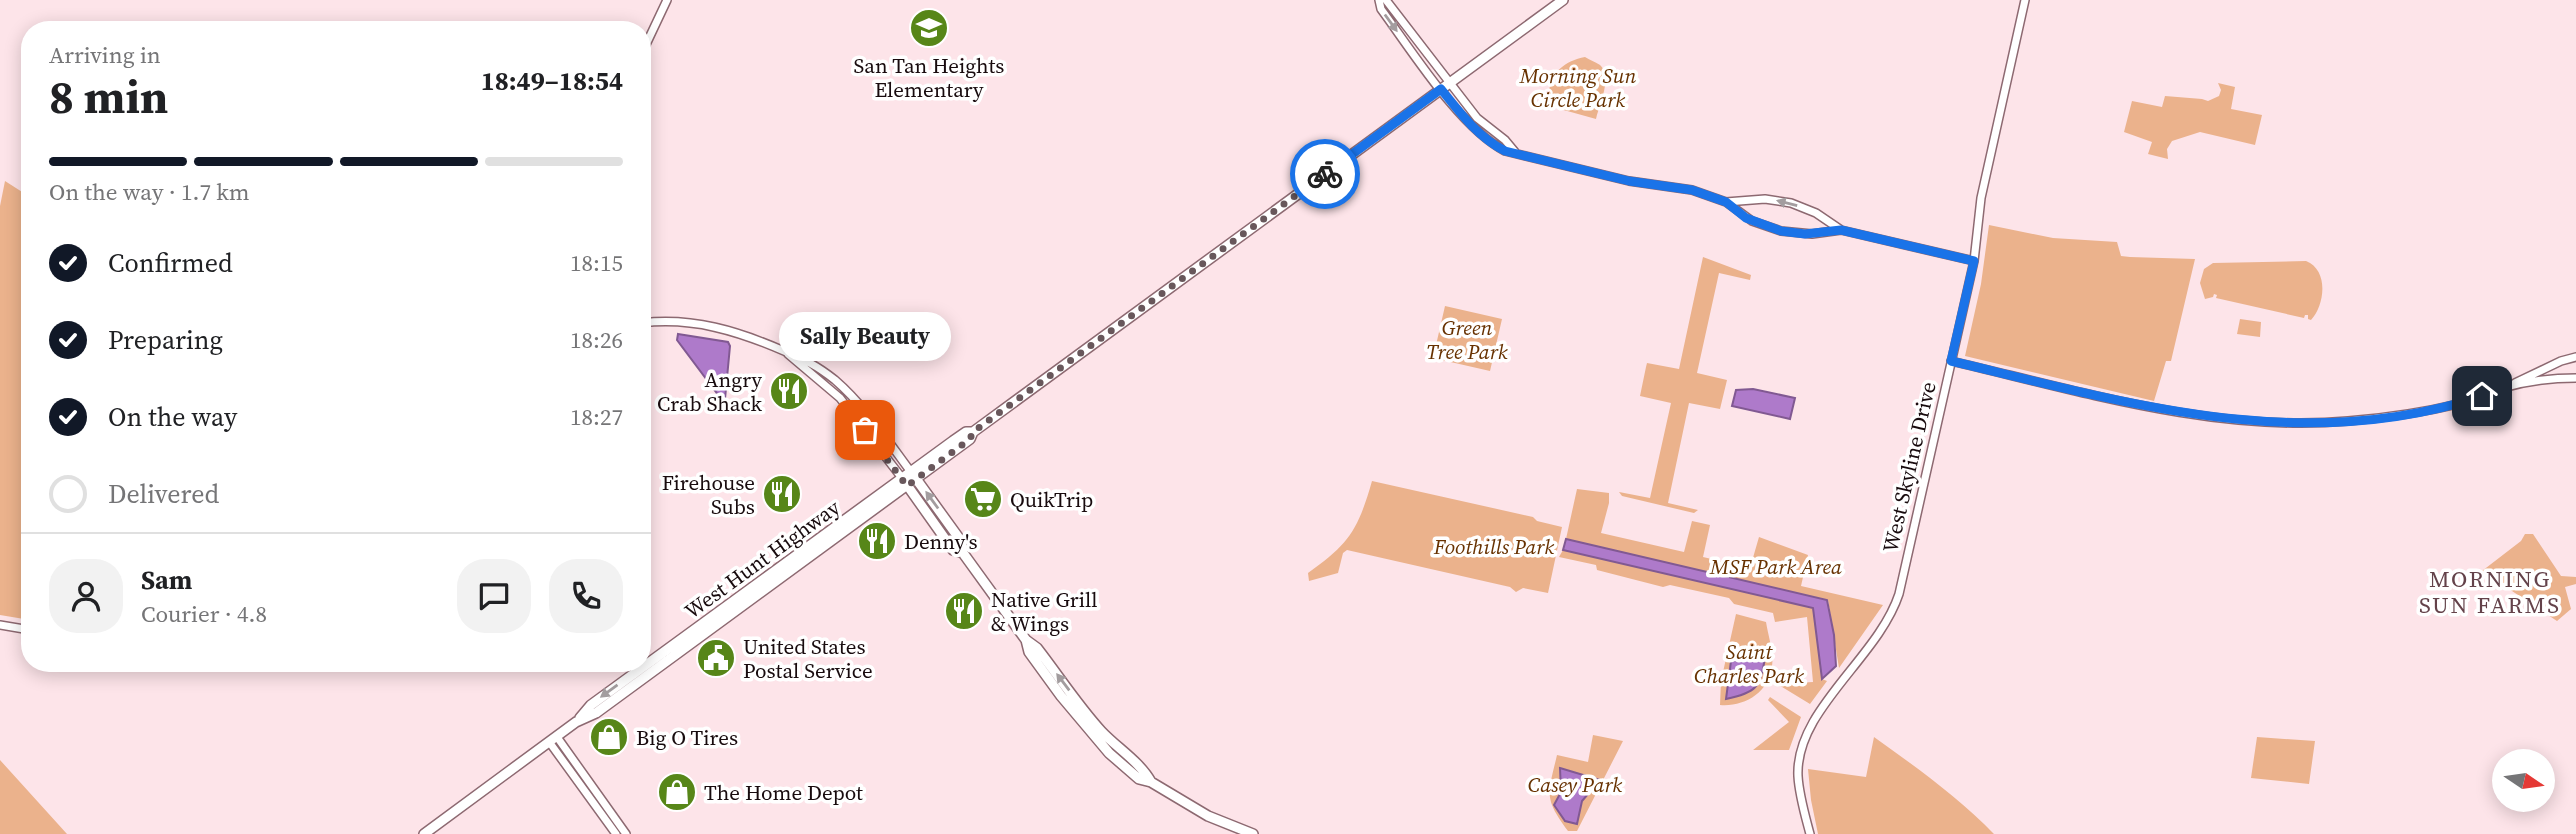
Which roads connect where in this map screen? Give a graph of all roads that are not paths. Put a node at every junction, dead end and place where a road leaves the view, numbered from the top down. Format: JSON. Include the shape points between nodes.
{"nodes":[{"id":1,"x":667,"y":0,"type":"edge"},
{"id":2,"x":1379,"y":0,"type":"edge"},
{"id":3,"x":1386,"y":0,"type":"edge"},
{"id":4,"x":1563,"y":0,"type":"edge"},
{"id":5,"x":2025,"y":0,"type":"edge"},
{"id":6,"x":651,"y":33,"type":"edge"},
{"id":7,"x":1450,"y":83,"type":"junction"},
{"id":8,"x":1441,"y":89,"type":"junction"},
{"id":9,"x":1516,"y":153,"type":"junction"},
{"id":10,"x":1726,"y":202,"type":"junction"},
{"id":11,"x":1841,"y":230,"type":"junction"},
{"id":12,"x":1974,"y":261,"type":"junction"},
{"id":13,"x":651,"y":323,"type":"edge"},
{"id":14,"x":785,"y":351,"type":"junction"},
{"id":15,"x":2576,"y":357,"type":"edge"},
{"id":16,"x":1951,"y":361,"type":"junction"},
{"id":17,"x":2576,"y":378,"type":"edge"},
{"id":18,"x":2505,"y":388,"type":"junction"},
{"id":19,"x":914,"y":475,"type":"junction"},
{"id":20,"x":904,"y":482,"type":"junction"},
{"id":21,"x":939,"y":530,"type":"junction"},
{"id":22,"x":957,"y":536,"type":"junction"},
{"id":23,"x":962,"y":554,"type":"junction"},
{"id":24,"x":0,"y":625,"type":"edge"},
{"id":25,"x":21,"y":628,"type":"edge"},
{"id":26,"x":651,"y":668,"type":"edge"},
{"id":27,"x":644,"y":672,"type":"edge"},
{"id":28,"x":553,"y":740,"type":"junction"},
{"id":29,"x":424,"y":834,"type":"edge"},
{"id":30,"x":617,"y":834,"type":"edge"},
{"id":31,"x":626,"y":834,"type":"edge"},
{"id":32,"x":1253,"y":834,"type":"edge"},
{"id":33,"x":1810,"y":834,"type":"edge"}],
"edges":[{"from":1,"to":6,"type":"street"},
{"from":2,"to":8,"type":"street","one_way":true,"via":[[1381,9]]},
{"from":3,"to":7,"type":"street"},
{"from":4,"to":7,"type":"main road","name":"West Hunt Highway"},
{"from":5,"to":12,"type":"street","name":"West Skyline Drive","via":[[1981,198]]},
{"from":7,"to":8,"type":"main road","name":"West Hunt Highway"},
{"from":7,"to":9,"type":"street","via":[[1477,118]]},
{"from":8,"to":9,"type":"street","via":[[1483,137]]},
{"from":8,"to":19,"type":"main road","name":"West Hunt Highway","via":[[973,432],[965,432]]},
{"from":9,"to":10,"type":"street","via":[[1629,181],[1682,187]]},
{"from":11,"to":10,"type":"street","one_way":true,"via":[[1791,203],[1765,199]]},
{"from":10,"to":11,"type":"street","via":[[1746,218],[1781,231]]},
{"from":11,"to":12,"type":"street"},
{"from":12,"to":16,"type":"street","name":"West Skyline Drive"},
{"from":13,"to":14,"type":"street","via":[[718,327]]},
{"from":14,"to":19,"type":"street","via":[[806,359],[836,381]]},
{"from":14,"to":20,"type":"street","via":[[840,398]]},
{"from":15,"to":18,"type":"street"},
{"from":16,"to":18,"type":"street","via":[[2178,412],[2265,423],[2347,422],[2412,414]]},
{"from":16,"to":33,"type":"street","name":"West Skyline Drive","via":[[1892,613],[1815,717],[1801,749],[1798,775]]},
{"from":17,"to":18,"type":"street"},
{"from":19,"to":20,"type":"main road","name":"West Hunt Highway"},
{"from":22,"to":19,"type":"main road","one_way":true},
{"from":20,"to":21,"type":"main road"},
{"from":20,"to":26,"type":"main road","name":"West Hunt Highway"},
{"from":21,"to":22,"type":"main road"},
{"from":21,"to":23,"type":"main road","via":[[953,550]]},
{"from":22,"to":23,"type":"main road"},
{"from":23,"to":32,"type":"main road","via":[[1026,640],[1029,652],[1109,753],[1139,779]]},
{"from":24,"to":25,"type":"street"},
{"from":27,"to":28,"type":"main road","name":"West Hunt Highway","via":[[591,705]]},
{"from":28,"to":29,"type":"main road","name":"West Hunt Highway"},
{"from":28,"to":30,"type":"street"},
{"from":28,"to":31,"type":"street"}]}
